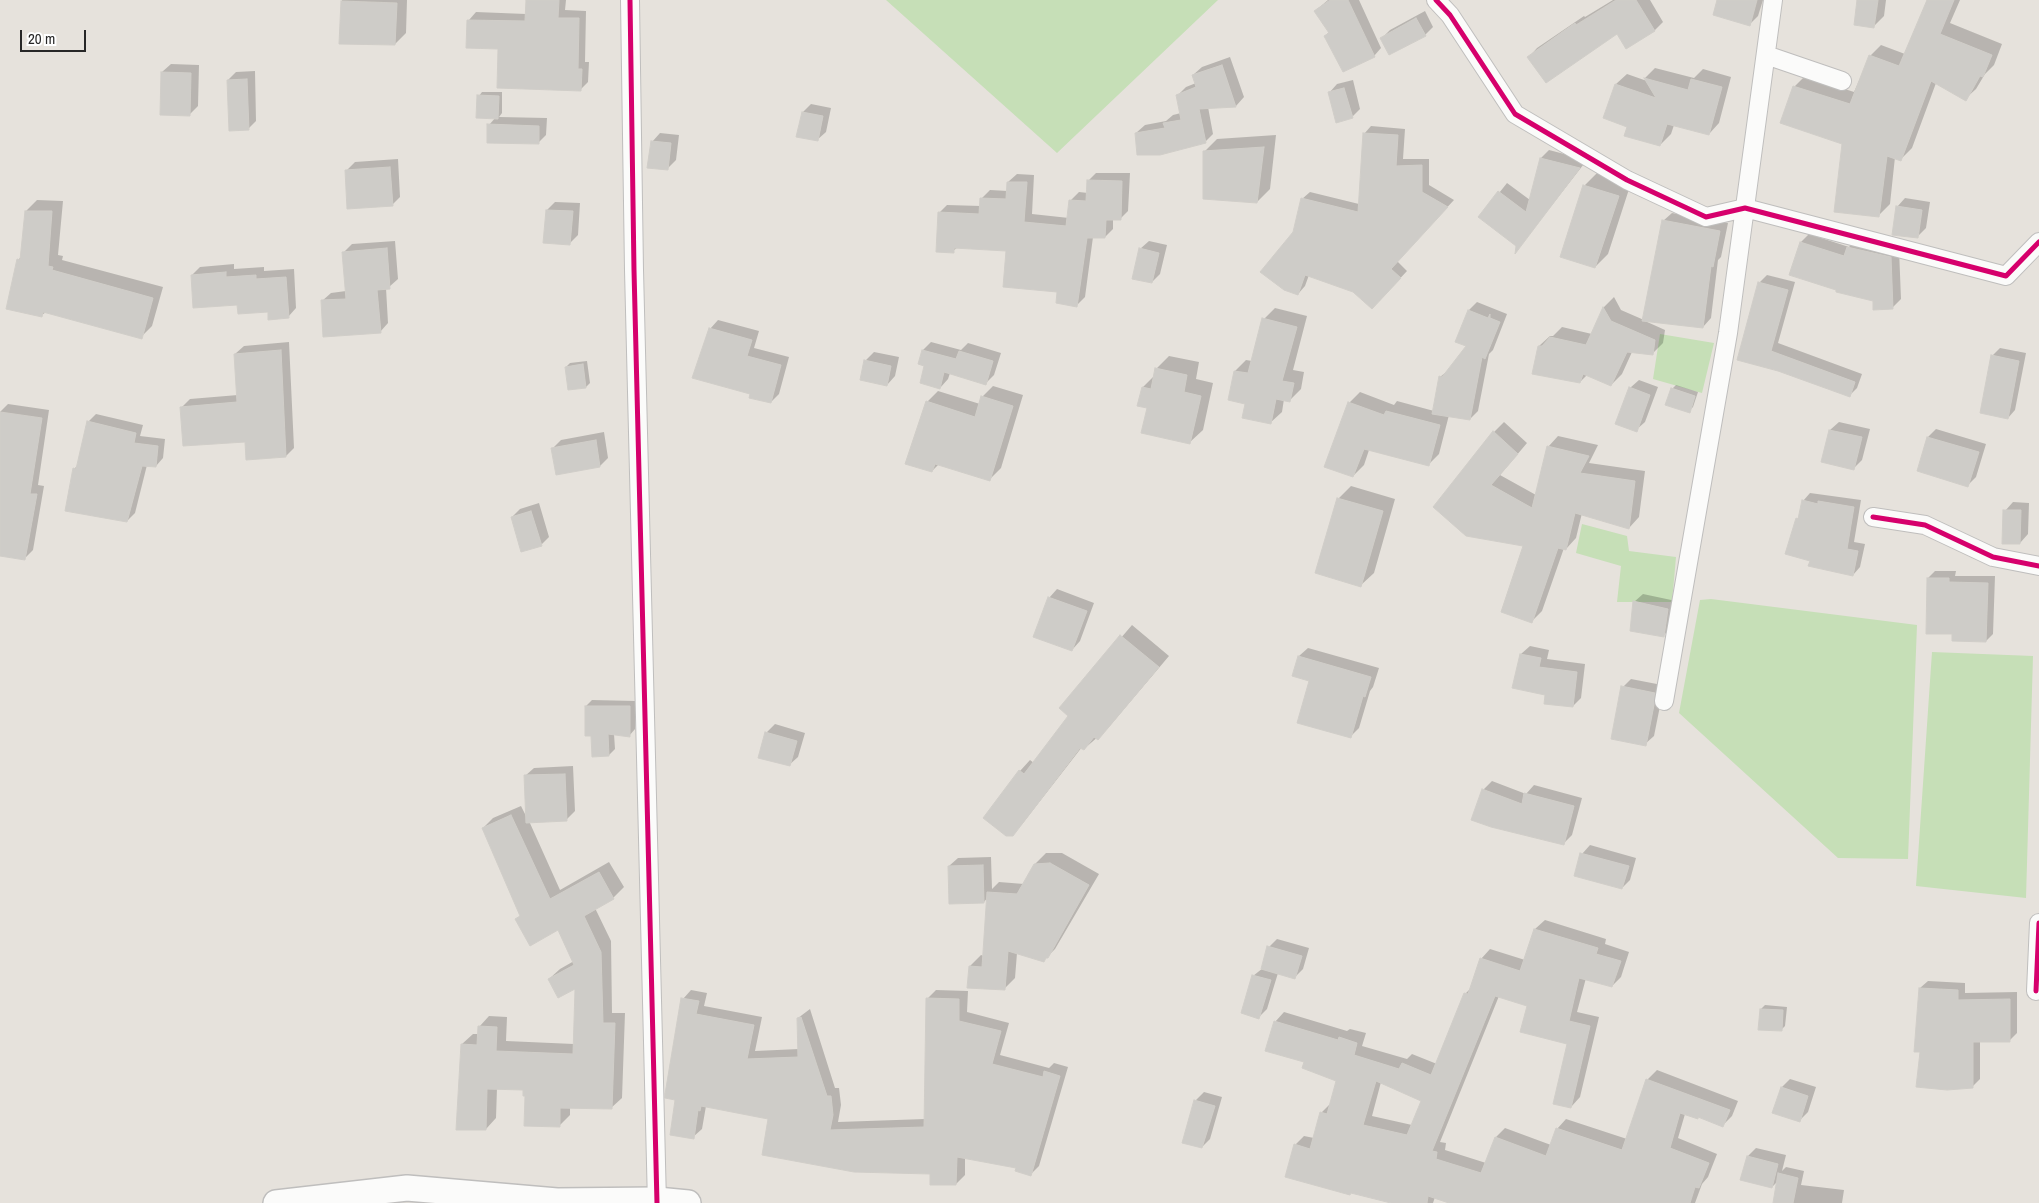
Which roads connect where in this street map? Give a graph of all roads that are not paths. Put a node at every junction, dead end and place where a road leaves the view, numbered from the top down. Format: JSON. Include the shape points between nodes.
{"nodes":[{"id":1,"x":630,"y":0,"type":"edge"},
{"id":2,"x":1436,"y":0,"type":"edge"},
{"id":3,"x":1774,"y":0,"type":"edge"},
{"id":4,"x":1766,"y":55,"type":"junction"},
{"id":5,"x":1842,"y":81,"type":"dead end"},
{"id":6,"x":1746,"y":208,"type":"junction"},
{"id":7,"x":2039,"y":242,"type":"edge"},
{"id":8,"x":1873,"y":518,"type":"dead end"},
{"id":9,"x":2039,"y":566,"type":"edge"},
{"id":10,"x":1664,"y":701,"type":"dead end"},
{"id":11,"x":2039,"y":923,"type":"edge"},
{"id":12,"x":2036,"y":990,"type":"dead end"},
{"id":13,"x":657,"y":1202,"type":"edge"},
{"id":14,"x":276,"y":1203,"type":"edge"},
{"id":15,"x":688,"y":1203,"type":"edge"}],
"edges":[{"from":1,"to":13,"type":"street"},
{"from":2,"to":6,"type":"street","via":[[1450,15],[1514,114],[1627,180],[1706,217]]},
{"from":3,"to":4,"type":"street"},
{"from":4,"to":5,"type":"street"},
{"from":4,"to":6,"type":"street"},
{"from":6,"to":7,"type":"street","via":[[2006,276]]},
{"from":6,"to":10,"type":"street","via":[[1728,333]]},
{"from":8,"to":9,"type":"street","via":[[1925,525],[1993,557]]},
{"from":11,"to":12,"type":"street"},
{"from":13,"to":14,"type":"main road","via":[[557,1201],[407,1188]]},
{"from":13,"to":15,"type":"main road"}]}
